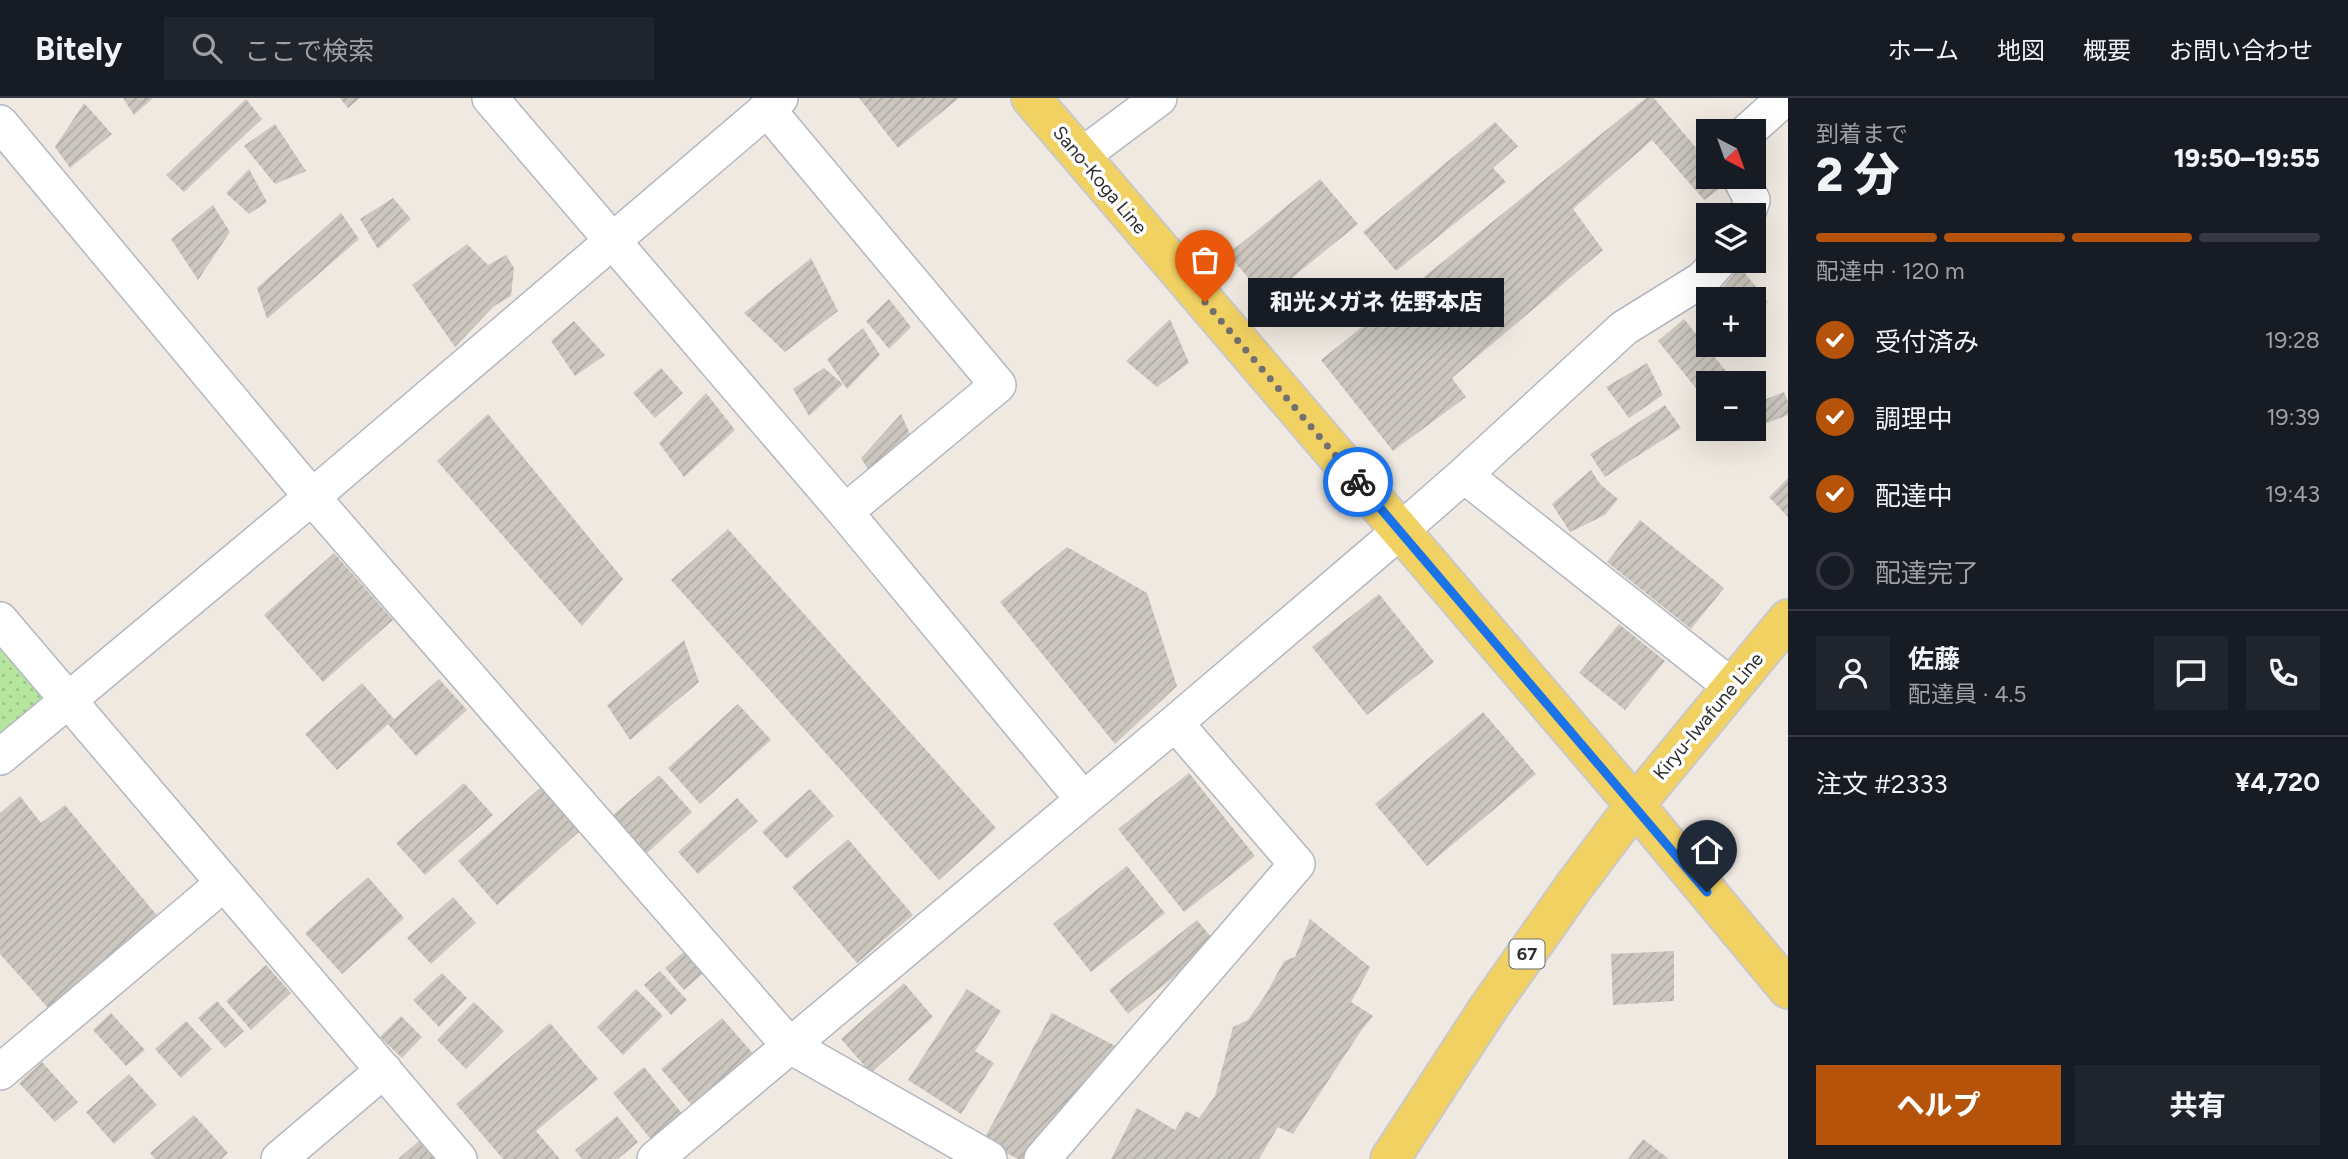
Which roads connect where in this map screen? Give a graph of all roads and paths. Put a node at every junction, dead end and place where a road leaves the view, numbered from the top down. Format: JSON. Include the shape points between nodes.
{"nodes":[{"id":1,"x":489,"y":98,"type":"edge"},
{"id":2,"x":1031,"y":98,"type":"edge"},
{"id":3,"x":1159,"y":98,"type":"edge"},
{"id":4,"x":1784,"y":98,"type":"edge"},
{"id":5,"x":774,"y":104,"type":"edge"},
{"id":6,"x":1761,"y":119,"type":"edge"},
{"id":7,"x":0,"y":123,"type":"edge"},
{"id":8,"x":1080,"y":157,"type":"junction"},
{"id":9,"x":613,"y":242,"type":"junction"},
{"id":10,"x":1708,"y":273,"type":"edge"},
{"id":11,"x":1464,"y":475,"type":"junction"},
{"id":12,"x":312,"y":497,"type":"junction"},
{"id":13,"x":845,"y":512,"type":"junction"},
{"id":14,"x":1400,"y":531,"type":"junction"},
{"id":15,"x":1788,"y":619,"type":"edge"},
{"id":16,"x":0,"y":620,"type":"edge"},
{"id":17,"x":1731,"y":686,"type":"junction"},
{"id":18,"x":68,"y":700,"type":"junction"},
{"id":19,"x":1175,"y":723,"type":"junction"},
{"id":20,"x":0,"y":757,"type":"edge"},
{"id":21,"x":1083,"y":799,"type":"junction"},
{"id":22,"x":1635,"y":805,"type":"junction"},
{"id":23,"x":224,"y":883,"type":"junction"},
{"id":24,"x":1788,"y":989,"type":"edge"},
{"id":25,"x":789,"y":1045,"type":"junction"},
{"id":26,"x":384,"y":1070,"type":"junction"},
{"id":27,"x":0,"y":1072,"type":"edge"},
{"id":28,"x":279,"y":1159,"type":"edge"},
{"id":29,"x":459,"y":1159,"type":"edge"},
{"id":30,"x":655,"y":1159,"type":"edge"},
{"id":31,"x":989,"y":1159,"type":"edge"},
{"id":32,"x":1042,"y":1159,"type":"edge"},
{"id":33,"x":1390,"y":1159,"type":"edge"}],
"edges":[{"from":1,"to":9,"type":"street"},
{"from":2,"to":8,"type":"main road","name":"Sano-Koga Line"},
{"from":3,"to":8,"type":"street"},
{"from":4,"to":6,"type":"street"},
{"from":5,"to":9,"type":"street"},
{"from":5,"to":13,"type":"street","via":[[998,385]]},
{"from":7,"to":12,"type":"street"},
{"from":8,"to":14,"type":"main road","name":"Sano-Koga Line"},
{"from":9,"to":12,"type":"street"},
{"from":9,"to":13,"type":"street"},
{"from":10,"to":11,"type":"street","via":[[1624,328]]},
{"from":11,"to":14,"type":"street"},
{"from":11,"to":17,"type":"street"},
{"from":12,"to":18,"type":"street"},
{"from":12,"to":25,"type":"street"},
{"from":13,"to":21,"type":"street"},
{"from":14,"to":19,"type":"street"},
{"from":14,"to":22,"type":"main road","name":"Sano-Koga Line"},
{"from":15,"to":17,"type":"main road","name":"Kiryu-Iwafune Line","number":"67"},
{"from":16,"to":18,"type":"street"},
{"from":17,"to":22,"type":"main road","name":"Kiryu-Iwafune Line","number":"67"},
{"from":18,"to":20,"type":"street"},
{"from":18,"to":23,"type":"street"},
{"from":19,"to":21,"type":"street"},
{"from":19,"to":32,"type":"street","via":[[1297,864]]},
{"from":21,"to":25,"type":"street"},
{"from":22,"to":24,"type":"main road","name":"Sano-Koga Line"},
{"from":22,"to":33,"type":"main road","name":"Kiryu-Iwafune Line","number":"67","via":[[1489,1007]]},
{"from":23,"to":26,"type":"street"},
{"from":23,"to":27,"type":"street"},
{"from":25,"to":30,"type":"street"},
{"from":25,"to":31,"type":"street"},
{"from":26,"to":28,"type":"street"},
{"from":26,"to":29,"type":"street"}]}
